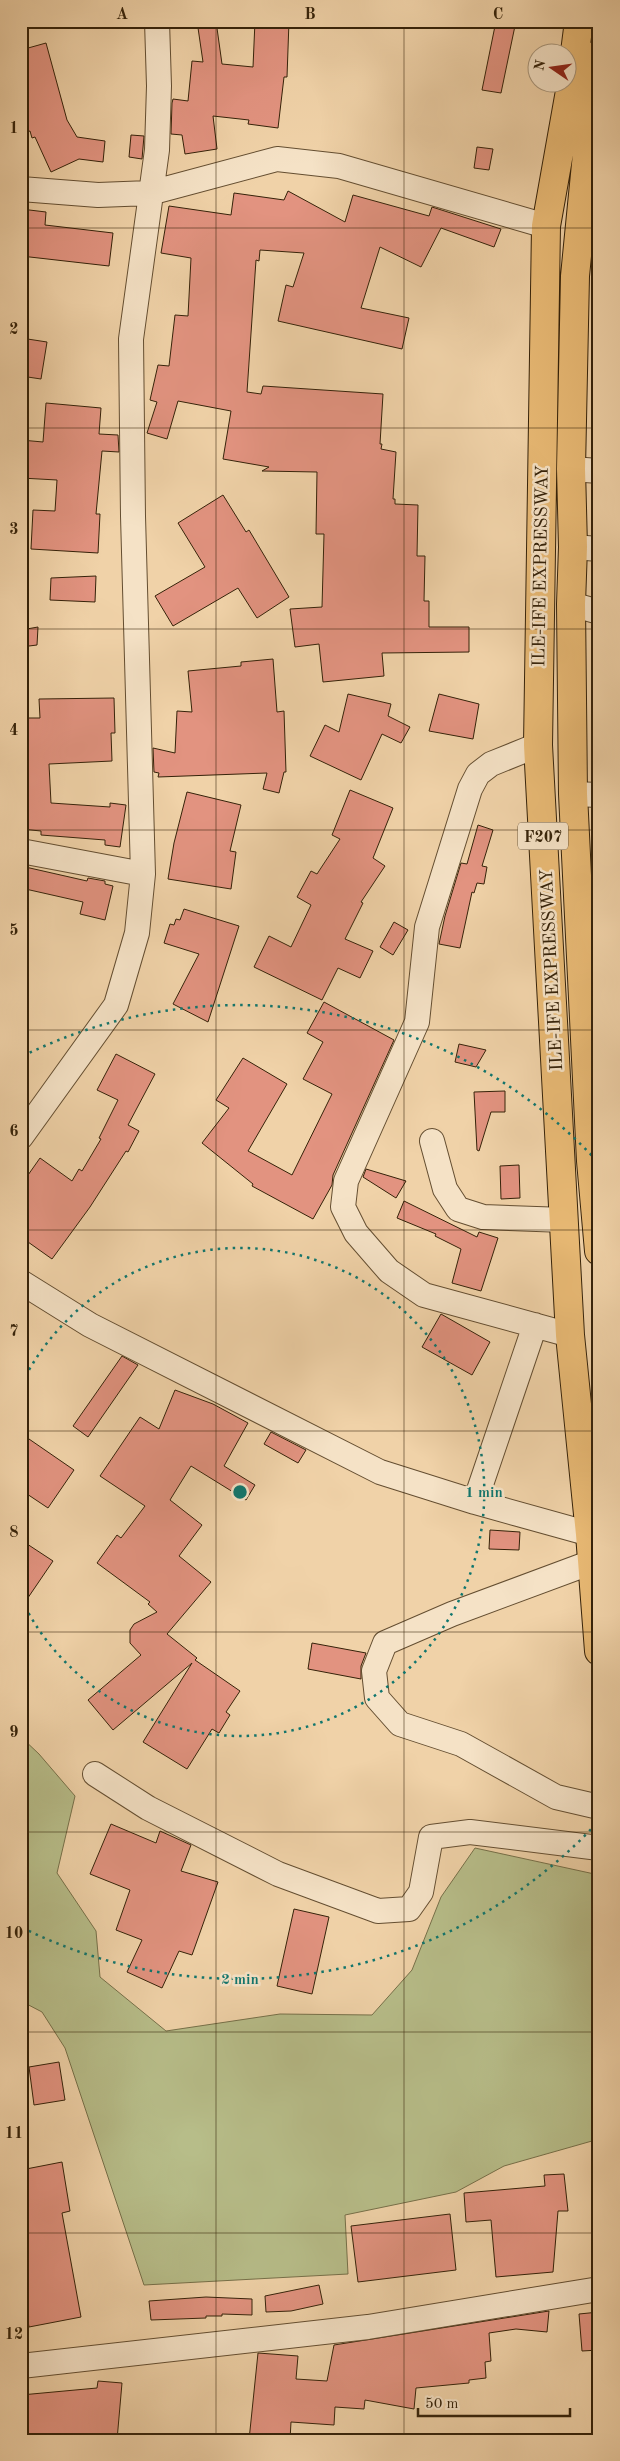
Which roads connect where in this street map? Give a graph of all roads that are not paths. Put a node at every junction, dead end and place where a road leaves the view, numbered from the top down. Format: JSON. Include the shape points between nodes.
{"nodes":[{"id":1,"x":157,"y":21,"type":"edge"},
{"id":2,"x":579,"y":21,"type":"edge"},
{"id":3,"x":599,"y":54,"type":"edge"},
{"id":4,"x":21,"y":189,"type":"edge"},
{"id":5,"x":150,"y":193,"type":"junction"},
{"id":6,"x":546,"y":226,"type":"junction"},
{"id":7,"x":571,"y":468,"type":"junction"},
{"id":8,"x":599,"y":471,"type":"edge"},
{"id":9,"x":586,"y":548,"type":"edge"},
{"id":10,"x":571,"y":604,"type":"junction"},
{"id":11,"x":599,"y":612,"type":"edge"},
{"id":12,"x":538,"y":745,"type":"junction"},
{"id":13,"x":586,"y":794,"type":"edge"},
{"id":14,"x":21,"y":850,"type":"edge"},
{"id":15,"x":143,"y":874,"type":"junction"},
{"id":16,"x":21,"y":1137,"type":"edge"},
{"id":17,"x":432,"y":1141,"type":"dead end"},
{"id":18,"x":565,"y":1220,"type":"junction"},
{"id":19,"x":599,"y":1251,"type":"edge"},
{"id":20,"x":21,"y":1282,"type":"edge"},
{"id":21,"x":535,"y":1325,"type":"junction"},
{"id":22,"x":570,"y":1335,"type":"junction"},
{"id":23,"x":474,"y":1502,"type":"junction"},
{"id":24,"x":590,"y":1534,"type":"junction"},
{"id":25,"x":592,"y":1562,"type":"junction"},
{"id":26,"x":599,"y":1651,"type":"edge"},
{"id":27,"x":95,"y":1774,"type":"dead end"},
{"id":28,"x":599,"y":1807,"type":"edge"},
{"id":29,"x":599,"y":1848,"type":"edge"},
{"id":30,"x":599,"y":2289,"type":"edge"},
{"id":31,"x":21,"y":2366,"type":"edge"}],
"edges":[{"from":1,"to":5,"type":"street","via":[[157,150]]},
{"from":2,"to":6,"type":"main road","name":"ILE-IFE EXPRESSWAY","number":"F207"},
{"from":3,"to":7,"type":"main road","name":"ILE-IFE EXPRESSWAY","number":"F207","via":[[575,276]]},
{"from":4,"to":5,"type":"street","via":[[98,195]]},
{"from":5,"to":6,"type":"street","via":[[277,159],[339,166]]},
{"from":5,"to":15,"type":"street","via":[[131,340]]},
{"from":6,"to":12,"type":"main road","name":"ILE-IFE EXPRESSWAY","number":"F207"},
{"from":7,"to":8,"type":"street"},
{"from":7,"to":9,"type":"main road","name":"ILE-IFE EXPRESSWAY","number":"F207"},
{"from":9,"to":10,"type":"main road","name":"ILE-IFE EXPRESSWAY","number":"F207"},
{"from":10,"to":11,"type":"street"},
{"from":10,"to":13,"type":"main road","name":"ILE-IFE EXPRESSWAY","number":"F207"},
{"from":12,"to":18,"type":"main road","name":"ILE-IFE EXPRESSWAY","number":"F207"},
{"from":12,"to":21,"type":"street","via":[[492,764],[478,774],[470,790],[427,927],[417,1022],[346,1181],[343,1207],[356,1233],[389,1271],[424,1294]]},
{"from":13,"to":19,"type":"main road","name":"ILE-IFE EXPRESSWAY","number":"F207","via":[[590,1161]]},
{"from":14,"to":15,"type":"street"},
{"from":15,"to":16,"type":"street","via":[[137,933],[116,1004]]},
{"from":17,"to":18,"type":"street","via":[[445,1189],[458,1209],[483,1217]]},
{"from":18,"to":22,"type":"main road","name":"ILE-IFE EXPRESSWAY","number":"F207"},
{"from":20,"to":23,"type":"street","via":[[90,1325],[380,1472]]},
{"from":21,"to":22,"type":"street"},
{"from":21,"to":23,"type":"street"},
{"from":22,"to":24,"type":"main road","name":"ILE-IFE EXPRESSWAY","number":"F207"},
{"from":23,"to":24,"type":"street"},
{"from":24,"to":25,"type":"main road","name":"ILE-IFE EXPRESSWAY","number":"F207"},
{"from":25,"to":26,"type":"main road","name":"ILE-IFE EXPRESSWAY","number":"F207"},
{"from":25,"to":28,"type":"street","via":[[436,1620],[385,1643],[374,1671],[377,1698],[400,1724],[461,1744],[556,1797]]},
{"from":27,"to":29,"type":"street","via":[[148,1808],[278,1874],[378,1911],[408,1909],[421,1892],[431,1838],[470,1832]]},
{"from":30,"to":31,"type":"street","via":[[368,2327]]}]}
